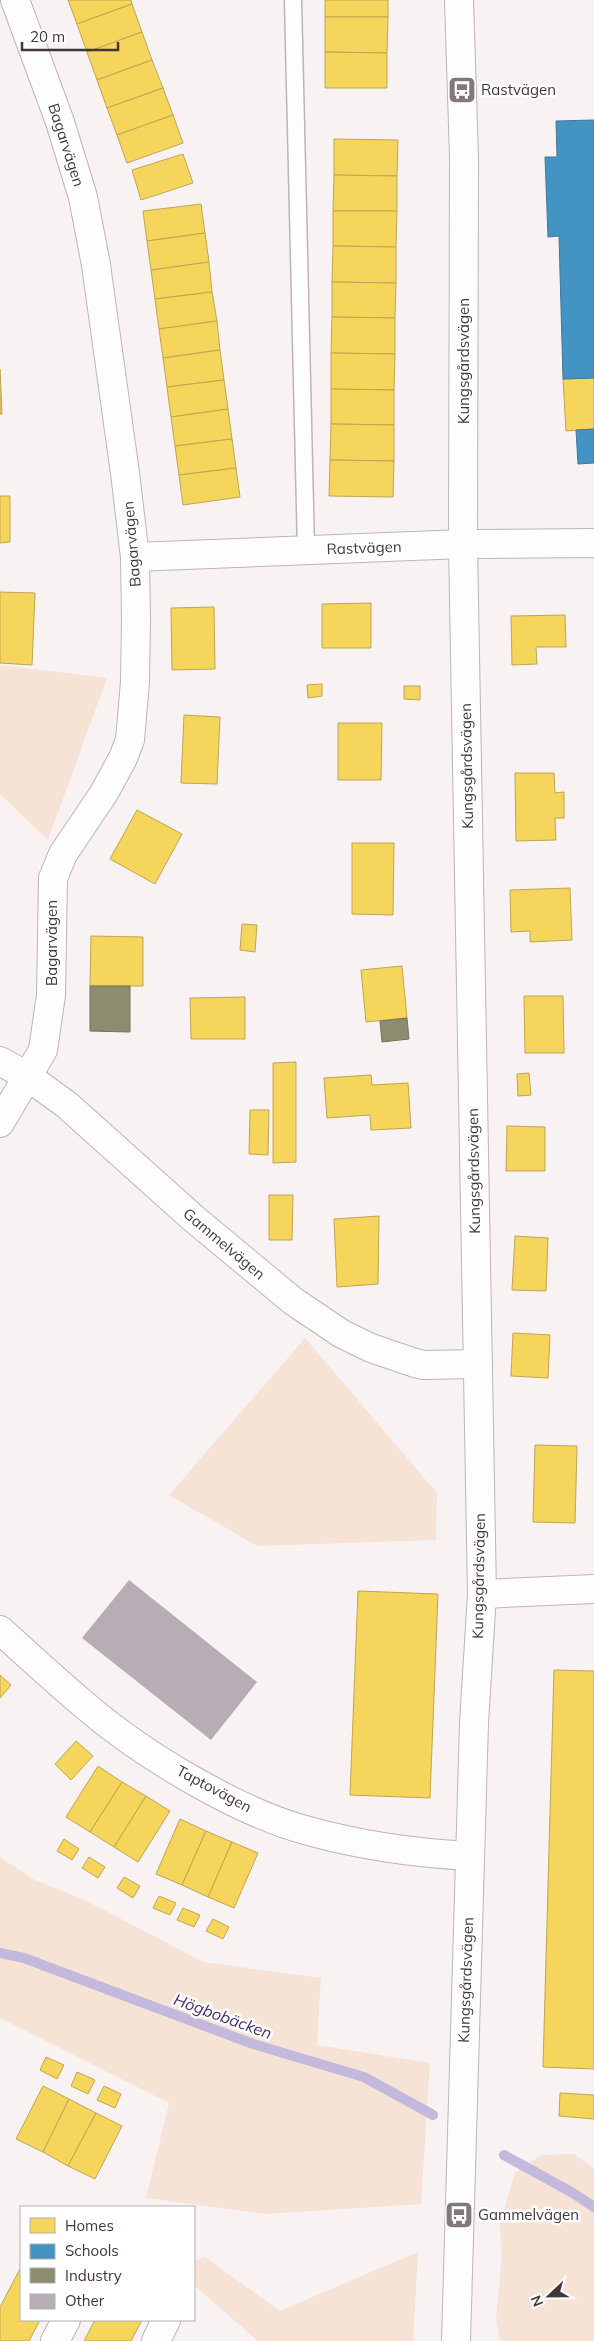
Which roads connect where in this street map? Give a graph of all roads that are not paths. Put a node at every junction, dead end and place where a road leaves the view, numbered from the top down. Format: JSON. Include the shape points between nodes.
{"nodes":[{"id":1,"x":15,"y":0,"type":"edge"},
{"id":2,"x":293,"y":0,"type":"edge"},
{"id":3,"x":459,"y":0,"type":"edge"},
{"id":4,"x":463,"y":544,"type":"junction"},
{"id":5,"x":594,"y":544,"type":"edge"},
{"id":6,"x":306,"y":550,"type":"junction"},
{"id":7,"x":135,"y":557,"type":"junction"},
{"id":8,"x":0,"y":1061,"type":"edge"},
{"id":9,"x":27,"y":1076,"type":"junction"},
{"id":10,"x":0,"y":1123,"type":"edge"},
{"id":11,"x":478,"y":1364,"type":"junction"},
{"id":12,"x":594,"y":1589,"type":"edge"},
{"id":13,"x":482,"y":1594,"type":"junction"},
{"id":14,"x":0,"y":1630,"type":"edge"},
{"id":15,"x":470,"y":1856,"type":"junction"},
{"id":16,"x":65,"y":2321,"type":"edge"},
{"id":17,"x":166,"y":2321,"type":"edge"},
{"id":18,"x":55,"y":2341,"type":"edge"},
{"id":19,"x":156,"y":2341,"type":"edge"},
{"id":20,"x":456,"y":2341,"type":"edge"}],
"edges":[{"from":1,"to":7,"type":"street","name":"Bagarvägen","via":[[60,122],[83,197],[96,265]]},
{"from":2,"to":6,"type":"lane"},
{"from":3,"to":4,"type":"street","name":"Kungsgårdsvägen","via":[[464,158]]},
{"from":4,"to":5,"type":"street","name":"Rastvägen"},
{"from":4,"to":6,"type":"street","name":"Rastvägen"},
{"from":4,"to":11,"type":"street","name":"Kungsgårdsvägen"},
{"from":6,"to":7,"type":"street","name":"Rastvägen"},
{"from":7,"to":9,"type":"street","name":"Bagarvägen","via":[[135,682],[130,740],[104,793],[63,854],[53,878],[51,994],[47,1029],[43,1050]]},
{"from":8,"to":9,"type":"street","name":"Gammelvägen"},
{"from":9,"to":10,"type":"street"},
{"from":9,"to":11,"type":"street","name":"Gammelvägen","via":[[67,1105],[193,1218],[317,1318],[342,1334],[371,1348],[424,1365]]},
{"from":11,"to":13,"type":"street","name":"Kungsgårdsvägen"},
{"from":12,"to":13,"type":"street"},
{"from":13,"to":15,"type":"street","name":"Kungsgårdsvägen"},
{"from":14,"to":15,"type":"street","name":"Taptovägen","via":[[88,1709],[144,1750],[237,1802],[304,1830],[374,1846]]},
{"from":15,"to":20,"type":"street","name":"Kungsgårdsvägen"},
{"from":16,"to":18,"type":"street"},
{"from":17,"to":19,"type":"street"}]}
